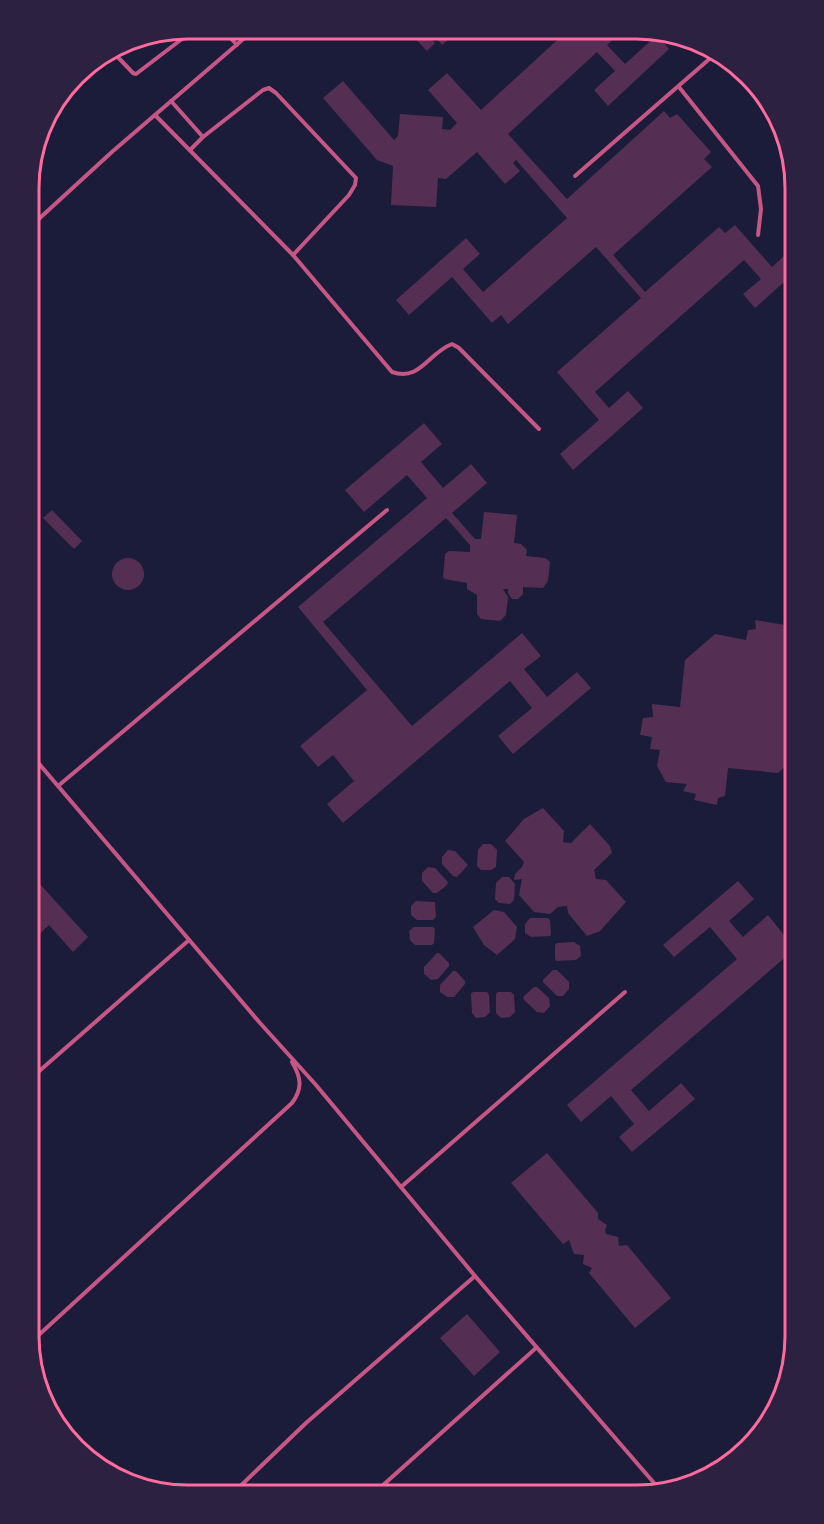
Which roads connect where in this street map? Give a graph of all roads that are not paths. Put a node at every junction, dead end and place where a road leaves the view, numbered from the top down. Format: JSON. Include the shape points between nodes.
{"nodes":[{"id":1,"x":180,"y":39,"type":"edge"},
{"id":2,"x":231,"y":39,"type":"edge"},
{"id":3,"x":244,"y":39,"type":"edge"},
{"id":4,"x":237,"y":45,"type":"junction"},
{"id":5,"x":118,"y":57,"type":"edge"},
{"id":6,"x":710,"y":59,"type":"edge"},
{"id":7,"x":679,"y":87,"type":"junction"},
{"id":8,"x":171,"y":101,"type":"junction"},
{"id":9,"x":155,"y":115,"type":"junction"},
{"id":10,"x":203,"y":137,"type":"junction"},
{"id":11,"x":190,"y":150,"type":"junction"},
{"id":12,"x":575,"y":176,"type":"dead end"},
{"id":13,"x":39,"y":218,"type":"edge"},
{"id":14,"x":758,"y":235,"type":"dead end"},
{"id":15,"x":293,"y":255,"type":"junction"},
{"id":16,"x":539,"y":429,"type":"dead end"},
{"id":17,"x":387,"y":510,"type":"dead end"},
{"id":18,"x":39,"y":764,"type":"edge"},
{"id":19,"x":58,"y":786,"type":"junction"},
{"id":20,"x":189,"y":940,"type":"junction"},
{"id":21,"x":625,"y":992,"type":"dead end"},
{"id":22,"x":289,"y":1056,"type":"junction"},
{"id":23,"x":39,"y":1071,"type":"edge"},
{"id":24,"x":401,"y":1187,"type":"junction"},
{"id":25,"x":475,"y":1276,"type":"junction"},
{"id":26,"x":39,"y":1335,"type":"edge"},
{"id":27,"x":536,"y":1348,"type":"junction"},
{"id":28,"x":655,"y":1484,"type":"edge"},
{"id":29,"x":241,"y":1485,"type":"edge"},
{"id":30,"x":383,"y":1485,"type":"edge"}],
"edges":[{"from":1,"to":5,"type":"lane","via":[[136,74]]},
{"from":2,"to":4,"type":"lane"},
{"from":3,"to":4,"type":"lane"},
{"from":4,"to":8,"type":"lane"},
{"from":6,"to":7,"type":"lane"},
{"from":7,"to":12,"type":"lane"},
{"from":7,"to":14,"type":"lane","via":[[758,186]]},
{"from":8,"to":9,"type":"lane"},
{"from":8,"to":10,"type":"lane"},
{"from":9,"to":11,"type":"lane"},
{"from":9,"to":13,"type":"lane"},
{"from":10,"to":11,"type":"lane"},
{"from":10,"to":15,"type":"lane","via":[[269,88],[356,178],[349,195]]},
{"from":11,"to":15,"type":"lane"},
{"from":15,"to":16,"type":"lane","via":[[392,372],[413,373],[452,344]]},
{"from":17,"to":19,"type":"lane"},
{"from":18,"to":19,"type":"lane"},
{"from":19,"to":20,"type":"lane"},
{"from":20,"to":22,"type":"lane"},
{"from":20,"to":23,"type":"lane"},
{"from":21,"to":24,"type":"lane"},
{"from":22,"to":24,"type":"lane"},
{"from":22,"to":26,"type":"lane","via":[[301,1086],[292,1103]]},
{"from":24,"to":25,"type":"lane"},
{"from":25,"to":27,"type":"lane"},
{"from":25,"to":29,"type":"lane","via":[[306,1423]]},
{"from":27,"to":28,"type":"lane"},
{"from":27,"to":30,"type":"lane"}]}
